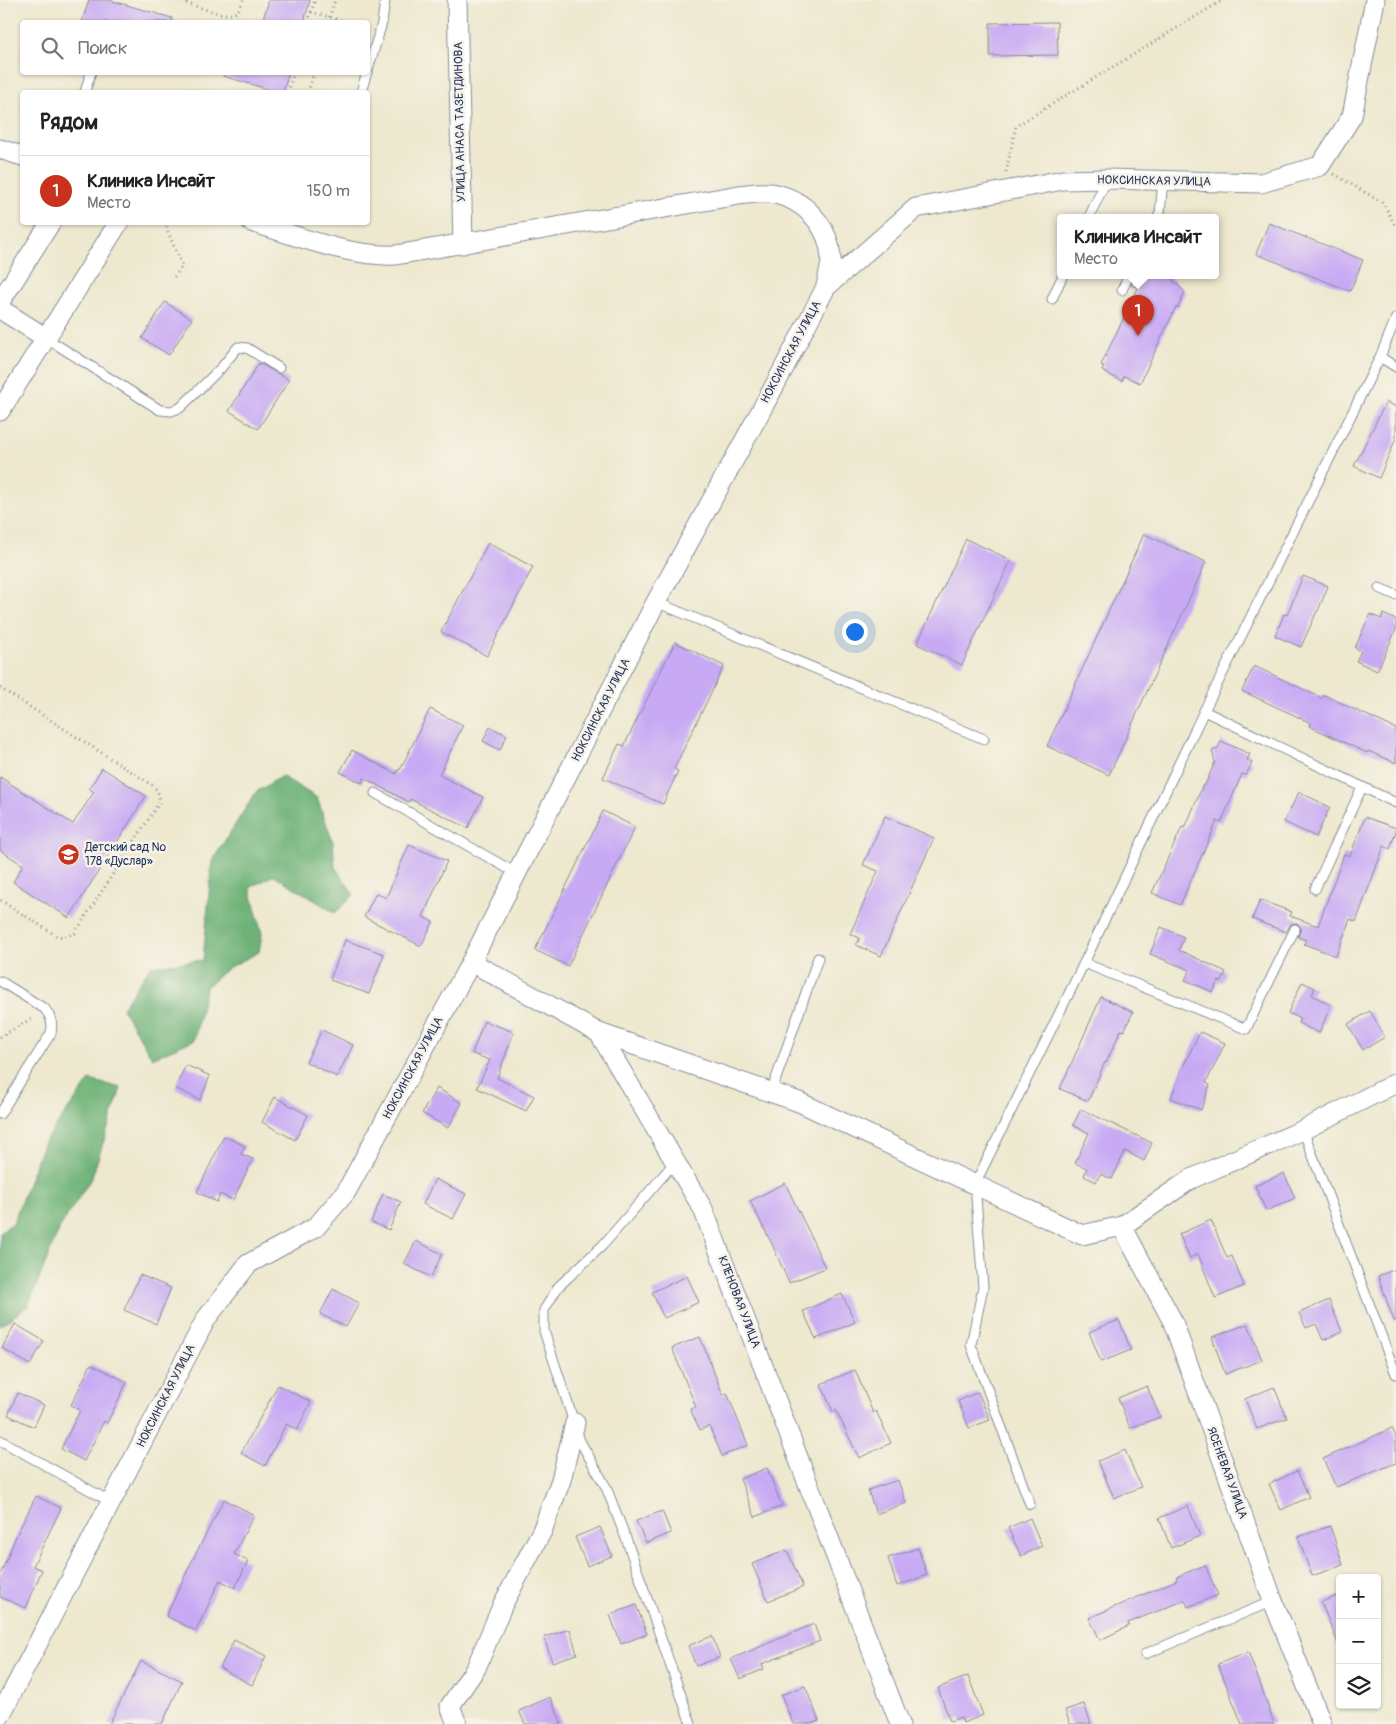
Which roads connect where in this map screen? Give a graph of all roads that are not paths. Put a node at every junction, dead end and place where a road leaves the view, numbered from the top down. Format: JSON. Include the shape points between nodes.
{"nodes":[{"id":1,"x":385,"y":0,"type":"edge"},
{"id":2,"x":457,"y":0,"type":"edge"},
{"id":3,"x":1375,"y":0,"type":"edge"},
{"id":4,"x":370,"y":61,"type":"edge"},
{"id":5,"x":90,"y":75,"type":"edge"},
{"id":6,"x":366,"y":75,"type":"edge"},
{"id":7,"x":86,"y":90,"type":"edge"},
{"id":8,"x":362,"y":90,"type":"edge"},
{"id":9,"x":0,"y":149,"type":"edge"},
{"id":10,"x":20,"y":155,"type":"edge"},
{"id":11,"x":1107,"y":179,"type":"junction"},
{"id":12,"x":1164,"y":181,"type":"junction"},
{"id":13,"x":1090,"y":214,"type":"edge"},
{"id":14,"x":1160,"y":214,"type":"edge"},
{"id":15,"x":49,"y":225,"type":"edge"},
{"id":16,"x":117,"y":225,"type":"edge"},
{"id":17,"x":260,"y":225,"type":"edge"},
{"id":18,"x":463,"y":244,"type":"junction"},
{"id":19,"x":1061,"y":279,"type":"edge"},
{"id":20,"x":1127,"y":279,"type":"edge"},
{"id":21,"x":826,"y":287,"type":"junction"},
{"id":22,"x":1122,"y":290,"type":"dead end"},
{"id":23,"x":1052,"y":298,"type":"dead end"},
{"id":24,"x":0,"y":302,"type":"edge"},
{"id":25,"x":0,"y":309,"type":"edge"},
{"id":26,"x":1396,"y":318,"type":"edge"},
{"id":27,"x":46,"y":338,"type":"junction"},
{"id":28,"x":1380,"y":357,"type":"junction"},
{"id":29,"x":1396,"y":367,"type":"edge"},
{"id":30,"x":279,"y":368,"type":"dead end"},
{"id":31,"x":0,"y":410,"type":"edge"},
{"id":32,"x":1379,"y":588,"type":"dead end"},
{"id":33,"x":1396,"y":595,"type":"edge"},
{"id":34,"x":656,"y":602,"type":"junction"},
{"id":35,"x":1204,"y":711,"type":"junction"},
{"id":36,"x":984,"y":740,"type":"dead end"},
{"id":37,"x":1362,"y":787,"type":"junction"},
{"id":38,"x":375,"y":793,"type":"dead end"},
{"id":39,"x":1396,"y":802,"type":"edge"},
{"id":40,"x":516,"y":873,"type":"junction"},
{"id":41,"x":1315,"y":889,"type":"dead end"},
{"id":42,"x":1295,"y":929,"type":"dead end"},
{"id":43,"x":818,"y":958,"type":"dead end"},
{"id":44,"x":471,"y":962,"type":"junction"},
{"id":45,"x":1084,"y":963,"type":"junction"},
{"id":46,"x":0,"y":981,"type":"edge"},
{"id":47,"x":599,"y":1033,"type":"junction"},
{"id":48,"x":1396,"y":1083,"type":"edge"},
{"id":49,"x":771,"y":1093,"type":"junction"},
{"id":50,"x":0,"y":1114,"type":"edge"},
{"id":51,"x":1303,"y":1130,"type":"junction"},
{"id":52,"x":675,"y":1162,"type":"junction"},
{"id":53,"x":975,"y":1184,"type":"junction"},
{"id":54,"x":1122,"y":1226,"type":"junction"},
{"id":55,"x":1396,"y":1374,"type":"edge"},
{"id":56,"x":575,"y":1423,"type":"junction"},
{"id":57,"x":0,"y":1440,"type":"edge"},
{"id":58,"x":111,"y":1502,"type":"junction"},
{"id":59,"x":1030,"y":1504,"type":"dead end"},
{"id":60,"x":1274,"y":1600,"type":"junction"},
{"id":61,"x":1146,"y":1654,"type":"dead end"},
{"id":62,"x":450,"y":1706,"type":"junction"},
{"id":63,"x":0,"y":1716,"type":"edge"},
{"id":64,"x":443,"y":1724,"type":"edge"},
{"id":65,"x":457,"y":1724,"type":"edge"},
{"id":66,"x":691,"y":1724,"type":"edge"},
{"id":67,"x":900,"y":1724,"type":"edge"},
{"id":68,"x":1322,"y":1724,"type":"edge"}],
"edges":[{"from":1,"to":4,"type":"lane"},
{"from":2,"to":18,"type":"street","name":"УЛИЦА АНАСА ТАЗЕТДИНОВА"},
{"from":3,"to":12,"type":"street","name":"НОКСИНСКАЯ УЛИЦА","via":[[1352,116],[1320,166],[1261,183]]},
{"from":5,"to":7,"type":"lane"},
{"from":6,"to":8,"type":"lane"},
{"from":9,"to":10,"type":"street"},
{"from":11,"to":12,"type":"street","name":"НОКСИНСКАЯ УЛИЦА"},
{"from":11,"to":13,"type":"lane"},
{"from":11,"to":21,"type":"street","name":"НОКСИНСКАЯ УЛИЦА","via":[[1063,180],[916,208]]},
{"from":12,"to":14,"type":"lane"},
{"from":15,"to":24,"type":"street"},
{"from":16,"to":27,"type":"street"},
{"from":17,"to":18,"type":"street","via":[[353,252],[375,255],[407,254]]},
{"from":18,"to":21,"type":"street","via":[[739,195],[770,194],[788,198],[816,218],[827,238],[831,261]]},
{"from":19,"to":23,"type":"lane"},
{"from":20,"to":22,"type":"lane"},
{"from":21,"to":34,"type":"street","name":"НОКСИНСКАЯ УЛИЦА"},
{"from":25,"to":27,"type":"street"},
{"from":26,"to":28,"type":"lane"},
{"from":27,"to":30,"type":"lane","via":[[166,411],[180,408],[238,347],[247,348]]},
{"from":27,"to":31,"type":"street"},
{"from":28,"to":29,"type":"lane"},
{"from":28,"to":35,"type":"lane"},
{"from":32,"to":33,"type":"lane"},
{"from":34,"to":36,"type":"lane"},
{"from":34,"to":40,"type":"street","name":"НОКСИНСКАЯ УЛИЦА"},
{"from":35,"to":37,"type":"lane"},
{"from":35,"to":45,"type":"lane"},
{"from":37,"to":39,"type":"lane"},
{"from":37,"to":41,"type":"lane"},
{"from":38,"to":40,"type":"lane"},
{"from":40,"to":44,"type":"street","name":"НОКСИНСКАЯ УЛИЦА"},
{"from":42,"to":45,"type":"lane","via":[[1246,1029]]},
{"from":43,"to":49,"type":"lane"},
{"from":44,"to":47,"type":"street"},
{"from":44,"to":58,"type":"street","name":"НОКСИНСКАЯ УЛИЦА","via":[[346,1192],[316,1227],[248,1264],[206,1320]]},
{"from":45,"to":53,"type":"lane"},
{"from":46,"to":50,"type":"lane","via":[[45,1009],[51,1020],[51,1033]]},
{"from":47,"to":49,"type":"street"},
{"from":47,"to":52,"type":"street","name":"КЛЕНОВАЯ УЛИЦА"},
{"from":48,"to":51,"type":"street"},
{"from":49,"to":53,"type":"street","via":[[799,1102]]},
{"from":51,"to":54,"type":"street","via":[[1191,1178]]},
{"from":51,"to":55,"type":"lane"},
{"from":52,"to":56,"type":"lane","via":[[603,1245],[558,1287],[544,1310],[544,1331]]},
{"from":52,"to":67,"type":"street","name":"КЛЕНОВАЯ УЛИЦА","via":[[703,1209]]},
{"from":53,"to":54,"type":"street","via":[[1082,1235]]},
{"from":53,"to":59,"type":"lane","via":[[983,1287],[970,1345]]},
{"from":54,"to":60,"type":"street","name":"ЯСЕНЕВАЯ УЛИЦА","via":[[1173,1322]]},
{"from":56,"to":62,"type":"street","via":[[561,1480],[542,1532],[503,1604],[476,1668]]},
{"from":56,"to":66,"type":"lane","via":[[580,1441],[606,1487],[627,1541]]},
{"from":57,"to":58,"type":"lane"},
{"from":58,"to":63,"type":"street","name":"НОКСИНСКАЯ УЛИЦА"},
{"from":60,"to":61,"type":"lane"},
{"from":60,"to":68,"type":"street","name":"ЯСЕНЕВАЯ УЛИЦА"},
{"from":62,"to":64,"type":"street"},
{"from":62,"to":65,"type":"street"}]}
